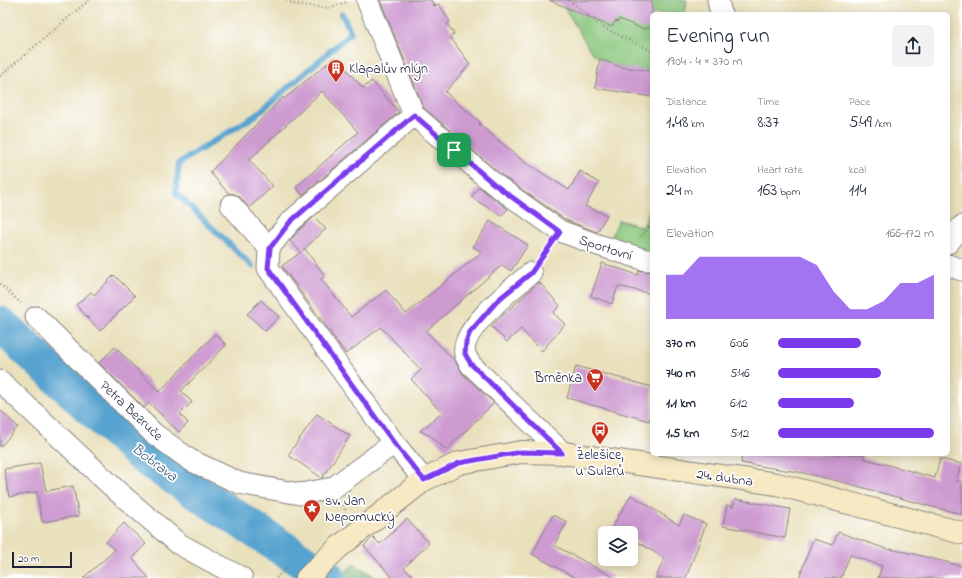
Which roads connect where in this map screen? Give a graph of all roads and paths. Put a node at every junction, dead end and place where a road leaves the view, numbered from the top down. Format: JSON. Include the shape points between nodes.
{"nodes":[{"id":1,"x":89,"y":0,"type":"edge"},
{"id":2,"x":287,"y":0,"type":"edge"},
{"id":3,"x":367,"y":0,"type":"edge"},
{"id":4,"x":569,"y":0,"type":"edge"},
{"id":5,"x":718,"y":0,"type":"edge"},
{"id":6,"x":341,"y":3,"type":"dead end"},
{"id":7,"x":721,"y":12,"type":"edge"},
{"id":8,"x":650,"y":50,"type":"edge"},
{"id":9,"x":0,"y":76,"type":"edge"},
{"id":10,"x":414,"y":115,"type":"junction"},
{"id":11,"x":231,"y":205,"type":"dead end"},
{"id":12,"x":962,"y":226,"type":"edge"},
{"id":13,"x":560,"y":232,"type":"junction"},
{"id":14,"x":950,"y":241,"type":"edge"},
{"id":15,"x":270,"y":248,"type":"junction"},
{"id":16,"x":650,"y":260,"type":"edge"},
{"id":17,"x":950,"y":267,"type":"edge"},
{"id":18,"x":962,"y":270,"type":"edge"},
{"id":19,"x":531,"y":273,"type":"joint"},
{"id":20,"x":0,"y":284,"type":"edge"},
{"id":21,"x":36,"y":317,"type":"joint"},
{"id":22,"x":0,"y":381,"type":"edge"},
{"id":23,"x":394,"y":443,"type":"junction"},
{"id":24,"x":562,"y":453,"type":"junction"},
{"id":25,"x":424,"y":480,"type":"junction"},
{"id":26,"x":962,"y":533,"type":"edge"},
{"id":27,"x":279,"y":576,"type":"dead end"},
{"id":28,"x":242,"y":578,"type":"edge"},
{"id":29,"x":276,"y":578,"type":"edge"},
{"id":30,"x":307,"y":578,"type":"edge"}],
"edges":[{"from":1,"to":9,"type":"path"},
{"from":2,"to":6,"type":"path","via":[[294,4],[328,8]]},
{"from":3,"to":10,"type":"street","name":"Sportovní"},
{"from":4,"to":8,"type":"path","via":[[604,28]]},
{"from":5,"to":7,"type":"street"},
{"from":10,"to":13,"type":"street","name":"Sportovní","via":[[494,184]]},
{"from":10,"to":15,"type":"street","via":[[290,222]]},
{"from":11,"to":15,"type":"street"},
{"from":12,"to":14,"type":"street"},
{"from":13,"to":16,"type":"street","name":"Sportovní"},
{"from":13,"to":19,"type":"path"},
{"from":15,"to":23,"type":"street","via":[[268,268]]},
{"from":17,"to":18,"type":"street"},
{"from":19,"to":24,"type":"street","via":[[498,300],[470,332],[465,354],[471,364]]},
{"from":20,"to":21,"type":"path"},
{"from":21,"to":23,"type":"street","name":"Petra Bezruče","via":[[152,433],[190,460],[239,484],[300,494],[334,488]]},
{"from":22,"to":28,"type":"street","via":[[117,491],[179,544]]},
{"from":23,"to":25,"type":"street"},
{"from":24,"to":25,"type":"main road","name":"24. dubna","via":[[521,452],[459,463]]},
{"from":24,"to":26,"type":"main road","name":"24. dubna","via":[[777,484]]},
{"from":25,"to":30,"type":"main road","name":"24. dubna","via":[[339,547]]},
{"from":27,"to":29,"type":"path"}]}
